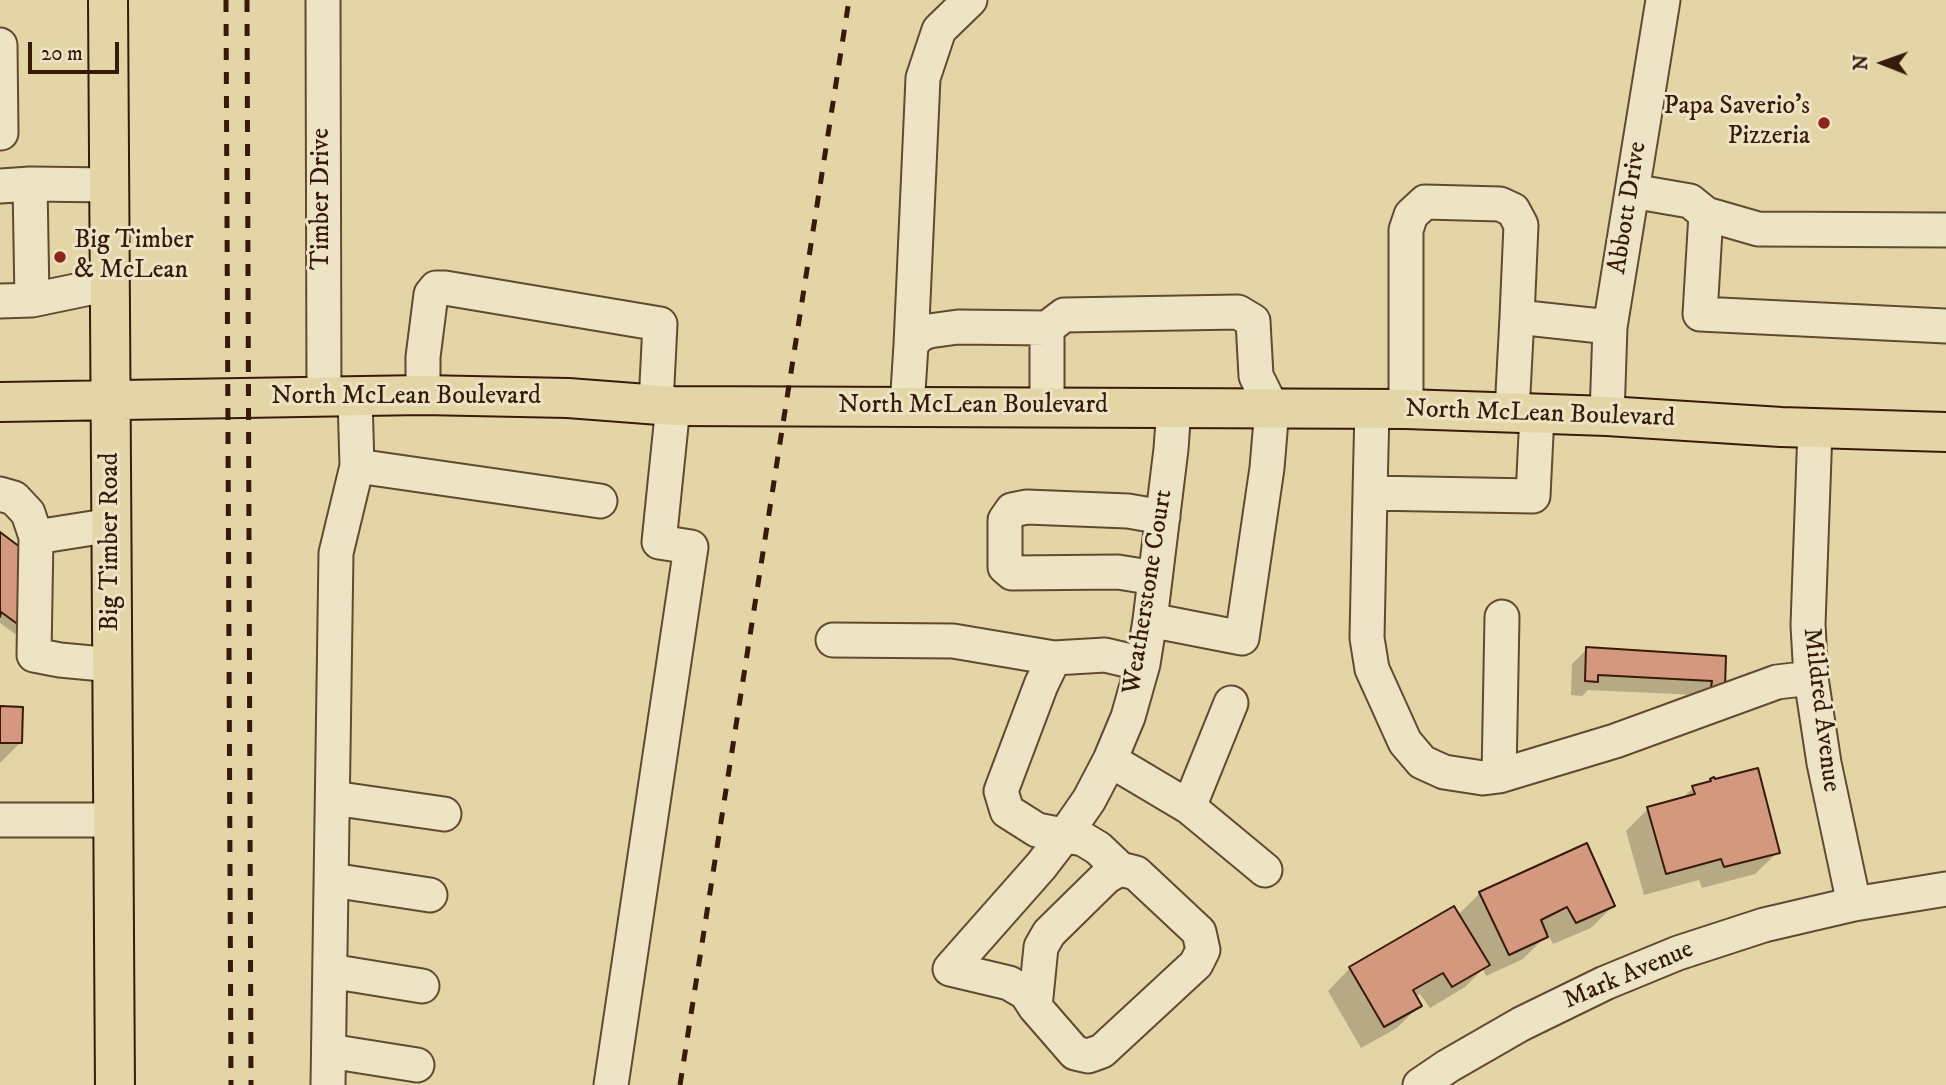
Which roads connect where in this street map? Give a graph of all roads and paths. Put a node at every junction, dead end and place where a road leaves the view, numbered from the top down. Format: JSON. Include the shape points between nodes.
{"nodes":[{"id":1,"x":108,"y":0,"type":"edge"},
{"id":2,"x":323,"y":0,"type":"edge"},
{"id":3,"x":970,"y":0,"type":"edge"},
{"id":4,"x":1663,"y":0,"type":"edge"},
{"id":5,"x":0,"y":46,"type":"edge"},
{"id":6,"x":1,"y":133,"type":"edge"},
{"id":7,"x":15,"y":185,"type":"edge"},
{"id":8,"x":110,"y":185,"type":"junction"},
{"id":9,"x":1632,"y":191,"type":"junction"},
{"id":10,"x":1706,"y":214,"type":"junction"},
{"id":11,"x":1946,"y":230,"type":"edge"},
{"id":12,"x":109,"y":284,"type":"junction"},
{"id":13,"x":16,"y":301,"type":"edge"},
{"id":14,"x":1517,"y":317,"type":"junction"},
{"id":15,"x":1946,"y":326,"type":"edge"},
{"id":16,"x":1610,"y":327,"type":"junction"},
{"id":17,"x":1047,"y":328,"type":"junction"},
{"id":18,"x":911,"y":345,"type":"junction"},
{"id":19,"x":423,"y":395,"type":"junction"},
{"id":20,"x":340,"y":397,"type":"junction"},
{"id":21,"x":111,"y":399,"type":"junction"},
{"id":22,"x":0,"y":402,"type":"edge"},
{"id":23,"x":664,"y":405,"type":"junction"},
{"id":24,"x":1047,"y":406,"type":"junction"},
{"id":25,"x":907,"y":407,"type":"junction"},
{"id":26,"x":1174,"y":407,"type":"junction"},
{"id":27,"x":1272,"y":408,"type":"junction"},
{"id":28,"x":1389,"y":409,"type":"junction"},
{"id":29,"x":1525,"y":413,"type":"junction"},
{"id":30,"x":1607,"y":416,"type":"junction"},
{"id":31,"x":1815,"y":429,"type":"junction"},
{"id":32,"x":1946,"y":432,"type":"edge"},
{"id":33,"x":357,"y":466,"type":"junction"},
{"id":34,"x":1370,"y":493,"type":"junction"},
{"id":35,"x":0,"y":494,"type":"edge"},
{"id":36,"x":600,"y":501,"type":"dead end"},
{"id":37,"x":1163,"y":517,"type":"junction"},
{"id":38,"x":112,"y":525,"type":"junction"},
{"id":39,"x":36,"y":537,"type":"junction"},
{"id":40,"x":1156,"y":578,"type":"junction"},
{"id":41,"x":1502,"y":617,"type":"dead end"},
{"id":42,"x":1150,"y":620,"type":"junction"},
{"id":43,"x":833,"y":640,"type":"dead end"},
{"id":44,"x":1054,"y":658,"type":"junction"},
{"id":45,"x":1143,"y":664,"type":"junction"},
{"id":46,"x":113,"y":665,"type":"junction"},
{"id":47,"x":1811,"y":678,"type":"junction"},
{"id":48,"x":1231,"y":703,"type":"dead end"},
{"id":49,"x":1110,"y":760,"type":"junction"},
{"id":50,"x":1499,"y":776,"type":"junction"},
{"id":51,"x":333,"y":798,"type":"junction"},
{"id":52,"x":1189,"y":807,"type":"junction"},
{"id":53,"x":444,"y":814,"type":"dead end"},
{"id":54,"x":0,"y":820,"type":"edge"},
{"id":55,"x":114,"y":820,"type":"junction"},
{"id":56,"x":1064,"y":836,"type":"junction"},
{"id":57,"x":1119,"y":869,"type":"junction"},
{"id":58,"x":1265,"y":870,"type":"dead end"},
{"id":59,"x":332,"y":880,"type":"junction"},
{"id":60,"x":1946,"y":889,"type":"edge"},
{"id":61,"x":430,"y":895,"type":"dead end"},
{"id":62,"x":1854,"y":904,"type":"junction"},
{"id":63,"x":330,"y":971,"type":"junction"},
{"id":64,"x":422,"y":986,"type":"dead end"},
{"id":65,"x":1035,"y":1007,"type":"junction"},
{"id":66,"x":329,"y":1051,"type":"junction"},
{"id":67,"x":416,"y":1065,"type":"dead end"},
{"id":68,"x":116,"y":1085,"type":"edge"},
{"id":69,"x":328,"y":1085,"type":"edge"},
{"id":70,"x":611,"y":1085,"type":"edge"},
{"id":71,"x":1420,"y":1085,"type":"edge"}],
"edges":[{"from":1,"to":8,"type":"main road","name":"Big Timber Road"},
{"from":2,"to":20,"type":"street","name":"Timber Drive"},
{"from":3,"to":18,"type":"street","via":[[939,30],[923,78]]},
{"from":4,"to":9,"type":"street","name":"Abbott Drive"},
{"from":5,"to":6,"type":"street"},
{"from":7,"to":8,"type":"street"},
{"from":7,"to":13,"type":"street"},
{"from":8,"to":12,"type":"main road","name":"Big Timber Road"},
{"from":9,"to":10,"type":"street","via":[[1690,201]]},
{"from":9,"to":16,"type":"street","name":"Abbott Drive"},
{"from":10,"to":11,"type":"street","via":[[1758,229]]},
{"from":10,"to":15,"type":"street","via":[[1700,314]]},
{"from":12,"to":13,"type":"street"},
{"from":12,"to":21,"type":"main road","name":"Big Timber Road"},
{"from":14,"to":16,"type":"street"},
{"from":14,"to":28,"type":"street","via":[[1521,226],[1513,210],[1500,204],[1425,202],[1411,215],[1406,229]]},
{"from":14,"to":29,"type":"street"},
{"from":16,"to":30,"type":"street","name":"Abbott Drive"},
{"from":17,"to":18,"type":"street","via":[[958,327],[929,331]]},
{"from":17,"to":24,"type":"street"},
{"from":17,"to":27,"type":"street","via":[[1064,315],[1238,312],[1253,321],[1256,376]]},
{"from":18,"to":25,"type":"street"},
{"from":19,"to":20,"type":"main road","name":"North McLean Boulevard"},
{"from":19,"to":23,"type":"main road","name":"North McLean Boulevard"},
{"from":19,"to":23,"type":"street","via":[[431,294],[436,288],[445,288],[660,324]]},
{"from":20,"to":21,"type":"main road","name":"North McLean Boulevard"},
{"from":20,"to":33,"type":"street","name":"Timber Drive"},
{"from":21,"to":22,"type":"main road","name":"North McLean Boulevard"},
{"from":21,"to":38,"type":"main road","name":"Big Timber Road"},
{"from":23,"to":25,"type":"main road","name":"North McLean Boulevard"},
{"from":23,"to":70,"type":"street","via":[[659,542],[691,547]]},
{"from":24,"to":25,"type":"main road","name":"North McLean Boulevard"},
{"from":24,"to":26,"type":"main road","name":"North McLean Boulevard"},
{"from":26,"to":27,"type":"main road","name":"North McLean Boulevard"},
{"from":26,"to":37,"type":"street","name":"Weatherstone Court"},
{"from":27,"to":28,"type":"main road","name":"North McLean Boulevard"},
{"from":27,"to":42,"type":"street","via":[[1242,638]]},
{"from":28,"to":29,"type":"main road","name":"North McLean Boulevard"},
{"from":28,"to":34,"type":"street"},
{"from":29,"to":30,"type":"main road","name":"North McLean Boulevard"},
{"from":29,"to":34,"type":"street","via":[[1533,496]]},
{"from":30,"to":31,"type":"main road","name":"North McLean Boulevard"},
{"from":31,"to":32,"type":"main road","name":"North McLean Boulevard"},
{"from":31,"to":47,"type":"street","name":"Mildred Avenue","via":[[1808,613]]},
{"from":33,"to":36,"type":"street"},
{"from":33,"to":51,"type":"street","name":"Timber Drive","via":[[336,553]]},
{"from":34,"to":50,"type":"street","via":[[1367,638],[1372,669],[1394,719],[1405,742],[1423,762],[1464,776]]},
{"from":35,"to":39,"type":"street","via":[[14,498],[28,513]]},
{"from":37,"to":40,"type":"street","name":"Weatherstone Court"},
{"from":37,"to":40,"type":"street","via":[[1027,507],[1012,510],[1005,520],[1005,567],[1012,573],[1118,572]]},
{"from":38,"to":39,"type":"street"},
{"from":38,"to":46,"type":"main road","name":"Big Timber Road"},
{"from":39,"to":46,"type":"street","via":[[34,655]]},
{"from":40,"to":42,"type":"street","name":"Weatherstone Court"},
{"from":41,"to":50,"type":"street"},
{"from":42,"to":45,"type":"street","name":"Weatherstone Court"},
{"from":43,"to":44,"type":"street","via":[[953,641]]},
{"from":44,"to":45,"type":"street","via":[[1105,655]]},
{"from":44,"to":56,"type":"street","via":[[1001,791],[1007,811],[1037,830]]},
{"from":45,"to":49,"type":"street","name":"Weatherstone Court"},
{"from":46,"to":55,"type":"main road","name":"Big Timber Road"},
{"from":47,"to":50,"type":"street","via":[[1777,682],[1615,741]]},
{"from":47,"to":62,"type":"street","name":"Mildred Avenue"},
{"from":48,"to":52,"type":"street"},
{"from":49,"to":52,"type":"street"},
{"from":49,"to":56,"type":"street","name":"Weatherstone Court"},
{"from":51,"to":53,"type":"street"},
{"from":51,"to":59,"type":"street","name":"Timber Drive"},
{"from":52,"to":58,"type":"street"},
{"from":54,"to":55,"type":"street"},
{"from":55,"to":68,"type":"main road","name":"Big Timber Road"},
{"from":56,"to":57,"type":"street","via":[[1098,848]]},
{"from":56,"to":65,"type":"street","name":"Weatherstone Court","via":[[950,969],[1009,983],[1027,993]]},
{"from":57,"to":65,"type":"street","via":[[1049,933],[1041,947]]},
{"from":57,"to":65,"type":"street","via":[[1136,873],[1199,932],[1202,950],[1196,964],[1102,1051],[1088,1056],[1075,1053]]},
{"from":59,"to":61,"type":"street"},
{"from":59,"to":63,"type":"street","name":"Timber Drive"},
{"from":60,"to":62,"type":"street","name":"Mark Avenue"},
{"from":62,"to":71,"type":"street","name":"Mark Avenue","via":[[1764,925],[1605,983],[1521,1024]]},
{"from":63,"to":64,"type":"street"},
{"from":63,"to":66,"type":"street","name":"Timber Drive"},
{"from":66,"to":67,"type":"street"},
{"from":66,"to":69,"type":"street","name":"Timber Drive"}]}
